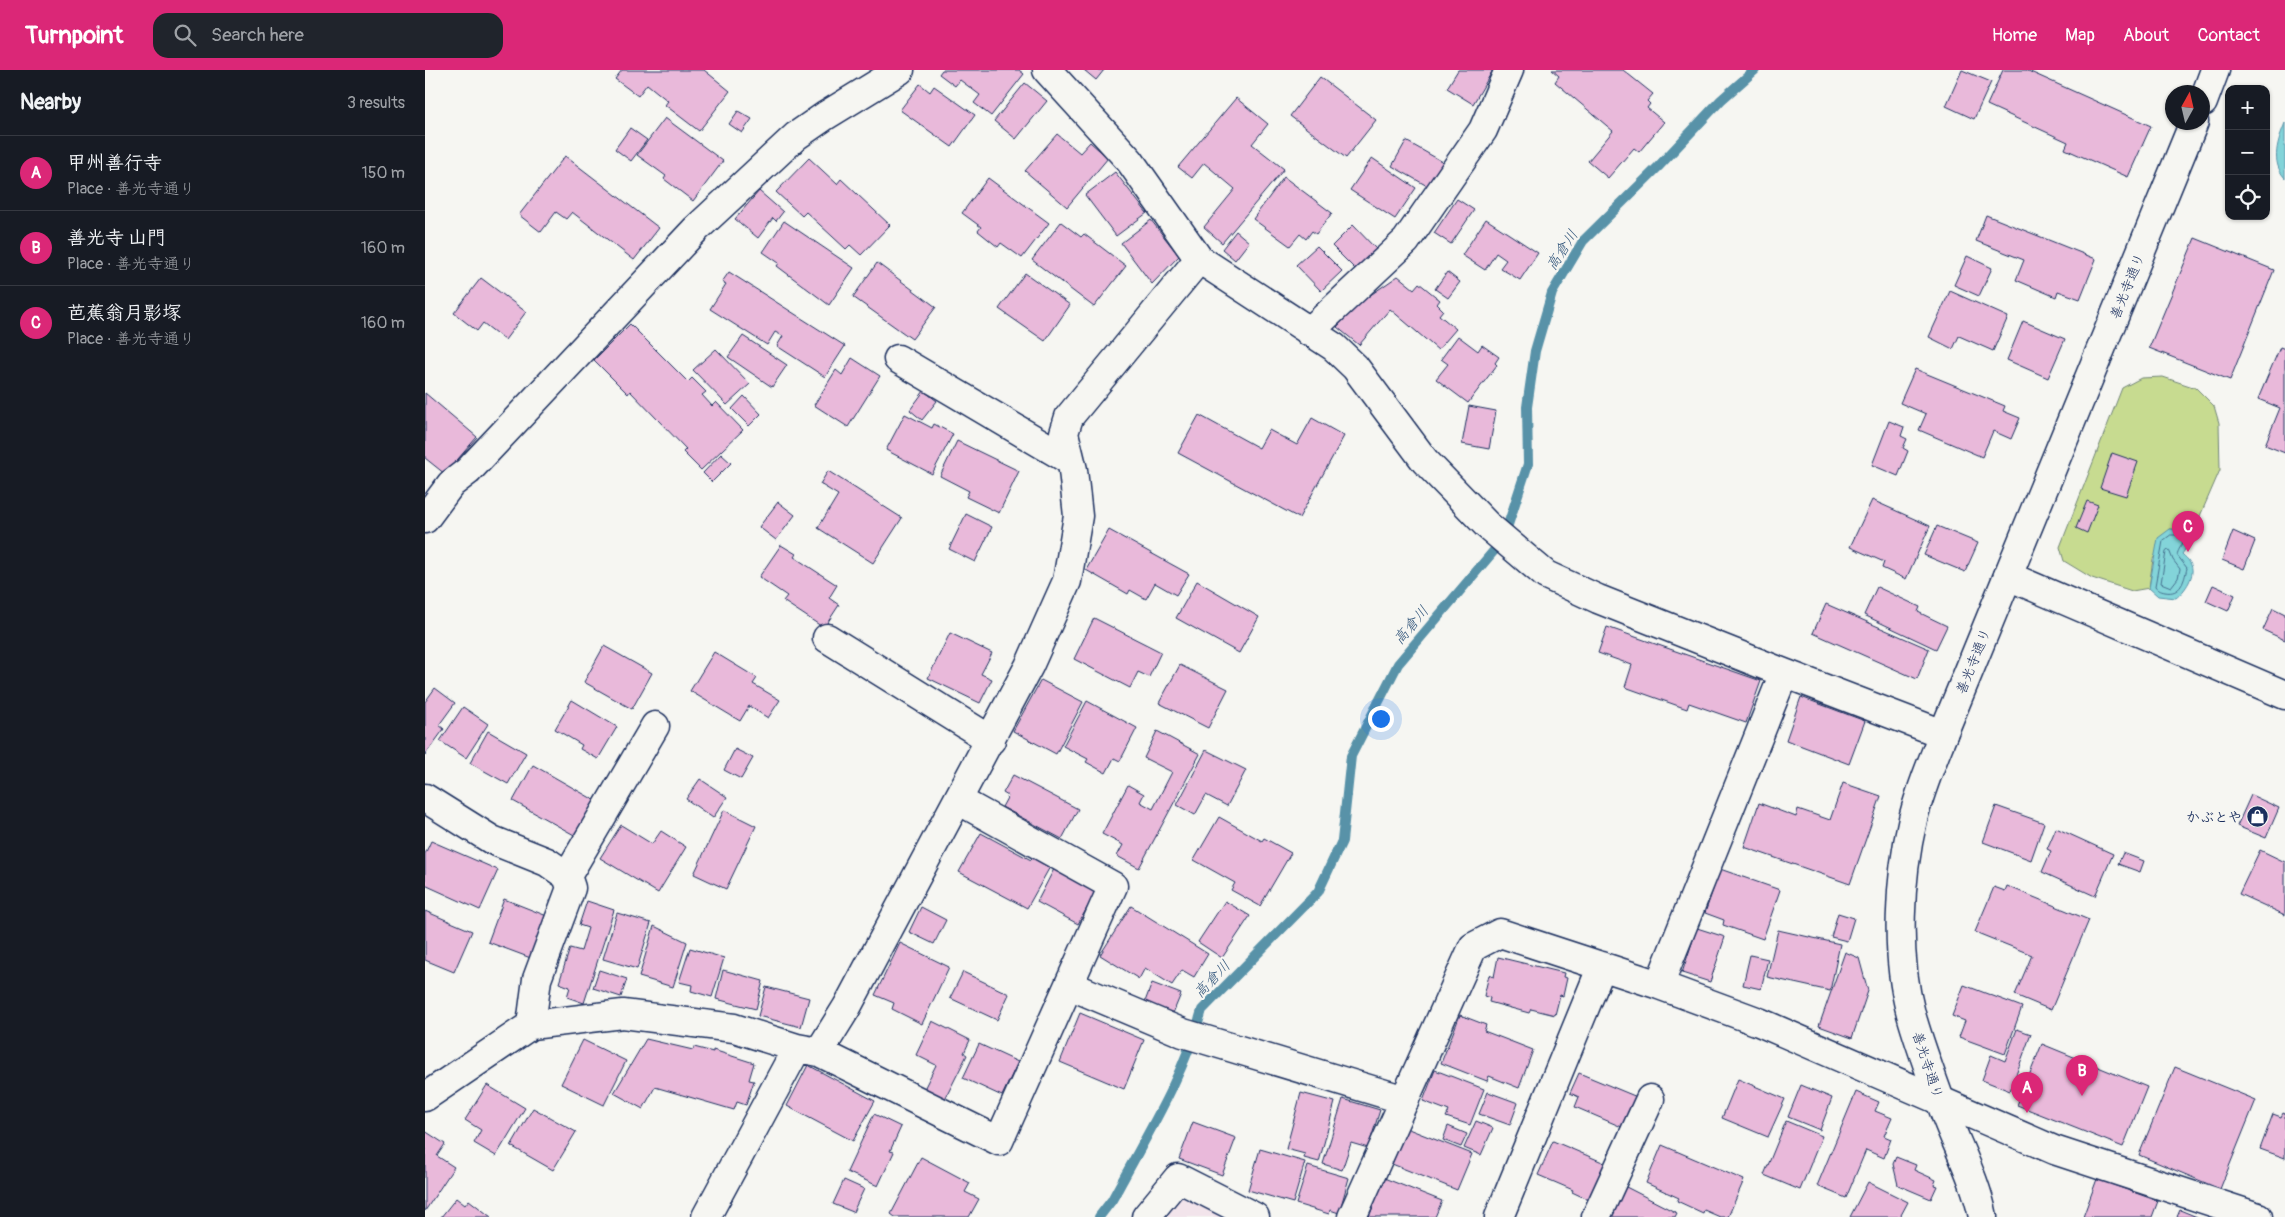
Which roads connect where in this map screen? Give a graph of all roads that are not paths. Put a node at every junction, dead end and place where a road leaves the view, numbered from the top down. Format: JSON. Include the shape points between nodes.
{"nodes":[{"id":1,"x":900,"y":70,"type":"edge"},
{"id":2,"x":1047,"y":70,"type":"edge"},
{"id":3,"x":1509,"y":70,"type":"edge"},
{"id":4,"x":2215,"y":70,"type":"edge"},
{"id":5,"x":2209,"y":85,"type":"edge"},
{"id":6,"x":2191,"y":130,"type":"edge"},
{"id":7,"x":1199,"y":259,"type":"junction"},
{"id":8,"x":1309,"y":332,"type":"junction"},
{"id":9,"x":898,"y":359,"type":"dead end"},
{"id":10,"x":1069,"y":460,"type":"junction"},
{"id":11,"x":425,"y":519,"type":"edge"},
{"id":12,"x":2008,"y":576,"type":"junction"},
{"id":13,"x":827,"y":638,"type":"dead end"},
{"id":14,"x":1784,"y":673,"type":"junction"},
{"id":15,"x":2285,"y":695,"type":"edge"},
{"id":16,"x":655,"y":726,"type":"dead end"},
{"id":17,"x":1943,"y":734,"type":"junction"},
{"id":18,"x":991,"y":740,"type":"junction"},
{"id":19,"x":425,"y":798,"type":"edge"},
{"id":20,"x":958,"y":800,"type":"junction"},
{"id":21,"x":567,"y":876,"type":"junction"},
{"id":22,"x":1602,"y":966,"type":"junction"},
{"id":23,"x":1069,"y":985,"type":"junction"},
{"id":24,"x":1659,"y":985,"type":"junction"},
{"id":25,"x":531,"y":1025,"type":"junction"},
{"id":26,"x":808,"y":1050,"type":"junction"},
{"id":27,"x":425,"y":1097,"type":"edge"},
{"id":28,"x":1405,"y":1100,"type":"junction"},
{"id":29,"x":1650,"y":1100,"type":"dead end"},
{"id":30,"x":1940,"y":1102,"type":"junction"},
{"id":31,"x":705,"y":1217,"type":"edge"},
{"id":32,"x":1146,"y":1217,"type":"edge"},
{"id":33,"x":1255,"y":1217,"type":"edge"},
{"id":34,"x":1351,"y":1217,"type":"edge"},
{"id":35,"x":1499,"y":1217,"type":"edge"},
{"id":36,"x":1596,"y":1217,"type":"edge"},
{"id":37,"x":1983,"y":1217,"type":"edge"},
{"id":38,"x":2258,"y":1217,"type":"edge"}],
"edges":[{"from":1,"to":11,"type":"street","via":[[796,136],[696,230],[468,471],[451,484]]},
{"from":2,"to":7,"type":"street","via":[[1130,161]]},
{"from":3,"to":8,"type":"street","via":[[1483,130],[1407,241]]},
{"from":4,"to":5,"type":"street"},
{"from":6,"to":12,"type":"street","name":"善光寺通り"},
{"from":7,"to":8,"type":"street"},
{"from":7,"to":10,"type":"street","via":[[1069,417],[1064,433]]},
{"from":8,"to":14,"type":"street","via":[[1334,347],[1355,367],[1425,461],[1487,525],[1545,575]]},
{"from":9,"to":10,"type":"street"},
{"from":10,"to":18,"type":"street","via":[[1078,516],[1067,581]]},
{"from":12,"to":15,"type":"street"},
{"from":12,"to":17,"type":"street","name":"善光寺通り"},
{"from":13,"to":18,"type":"street"},
{"from":14,"to":17,"type":"street"},
{"from":14,"to":24,"type":"street"},
{"from":16,"to":21,"type":"street"},
{"from":17,"to":30,"type":"street","name":"善光寺通り","via":[[1913,818],[1902,902],[1903,959],[1911,1013]]},
{"from":18,"to":20,"type":"street"},
{"from":19,"to":21,"type":"street","via":[[492,840],[547,862]]},
{"from":20,"to":23,"type":"street","via":[[1113,886]]},
{"from":20,"to":26,"type":"street","via":[[847,1007]]},
{"from":21,"to":25,"type":"street","via":[[571,888],[537,979]]},
{"from":22,"to":24,"type":"street"},
{"from":22,"to":28,"type":"street","via":[[1500,933],[1473,947]]},
{"from":22,"to":35,"type":"street"},
{"from":23,"to":26,"type":"street","via":[[999,1141]]},
{"from":23,"to":28,"type":"street","via":[[1194,1036]]},
{"from":24,"to":30,"type":"street","via":[[1759,1022]]},
{"from":25,"to":26,"type":"street","via":[[623,1014],[734,1028]]},
{"from":25,"to":27,"type":"street"},
{"from":26,"to":31,"type":"street"},
{"from":28,"to":34,"type":"street"},
{"from":29,"to":36,"type":"street"},
{"from":30,"to":37,"type":"street","name":"善光寺通り","via":[[1965,1161]]},
{"from":30,"to":38,"type":"street","via":[[2054,1150]]},
{"from":32,"to":33,"type":"street","via":[[1178,1178]]}]}
